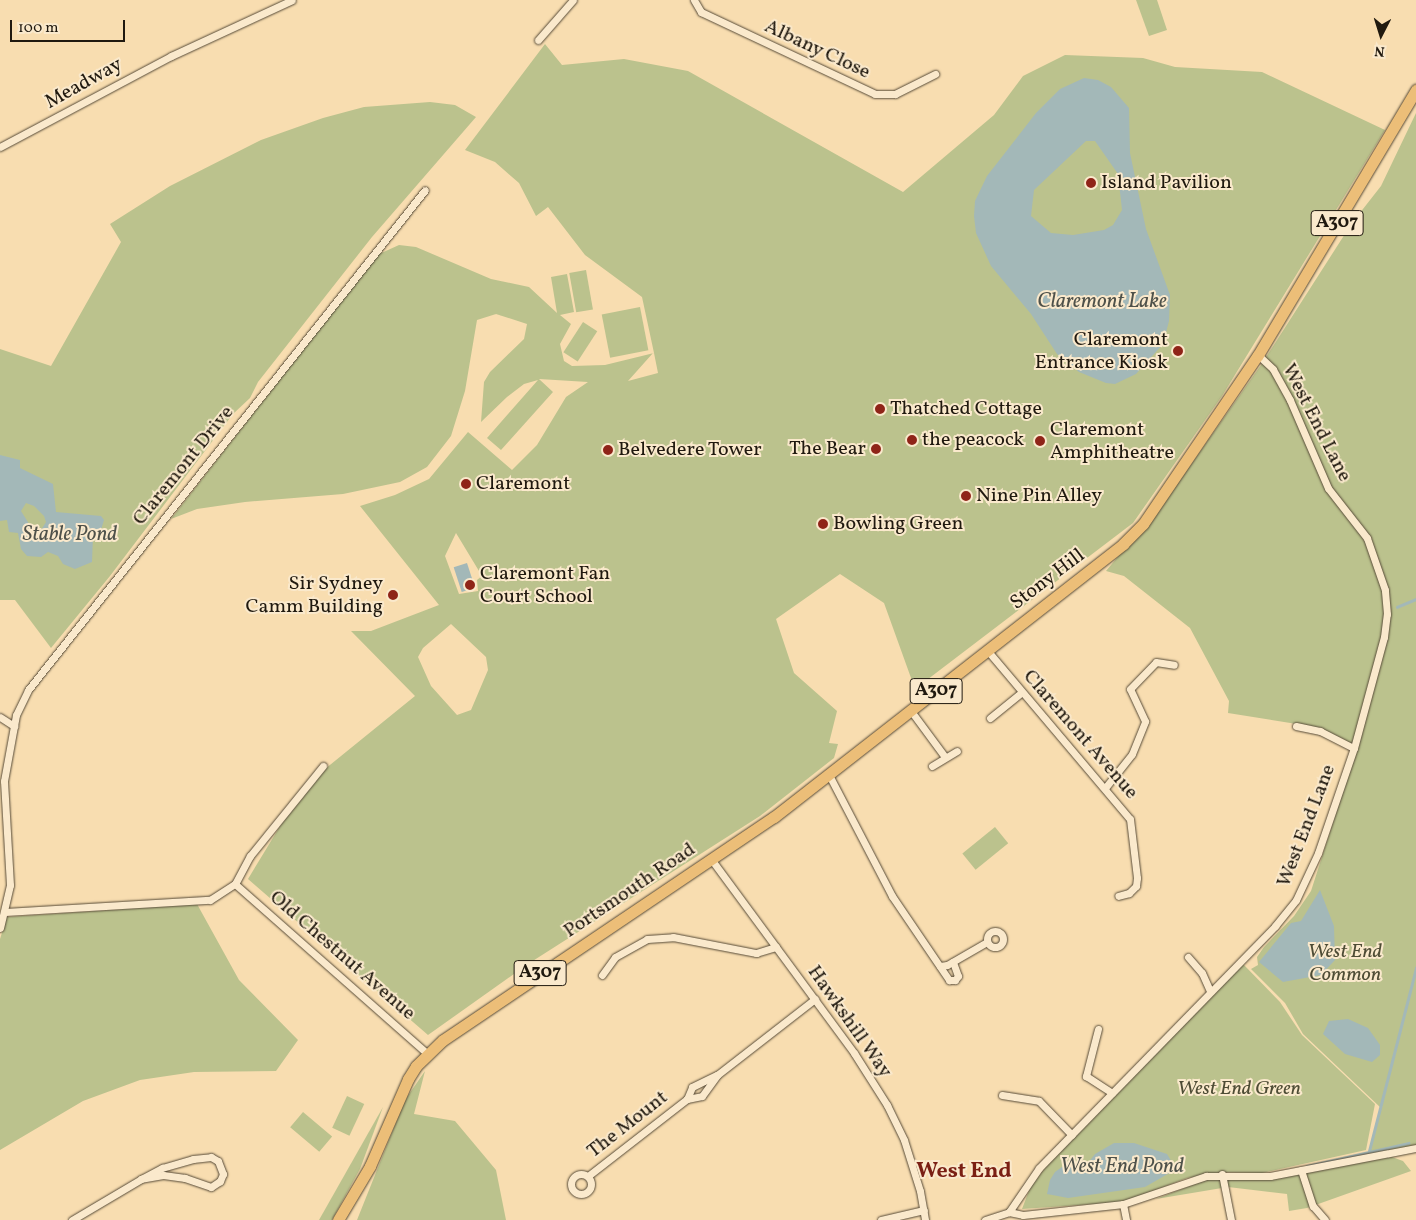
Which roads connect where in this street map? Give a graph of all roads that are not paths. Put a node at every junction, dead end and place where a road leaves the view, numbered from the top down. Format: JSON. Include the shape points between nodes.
{"nodes":[{"id":1,"x":292,"y":0,"type":"edge"},
{"id":2,"x":573,"y":0,"type":"edge"},
{"id":3,"x":694,"y":0,"type":"edge"},
{"id":4,"x":538,"y":40,"type":"dead end"},
{"id":5,"x":935,"y":74,"type":"dead end"},
{"id":6,"x":1416,"y":90,"type":"edge"},
{"id":7,"x":0,"y":147,"type":"edge"},
{"id":8,"x":425,"y":190,"type":"dead end"},
{"id":9,"x":1258,"y":355,"type":"junction"},
{"id":10,"x":987,"y":650,"type":"junction"},
{"id":11,"x":1174,"y":665,"type":"dead end"},
{"id":12,"x":1021,"y":693,"type":"junction"},
{"id":13,"x":911,"y":711,"type":"junction"},
{"id":14,"x":0,"y":717,"type":"edge"},
{"id":15,"x":990,"y":718,"type":"dead end"},
{"id":16,"x":14,"y":726,"type":"junction"},
{"id":17,"x":1296,"y":726,"type":"dead end"},
{"id":18,"x":1354,"y":748,"type":"junction"},
{"id":19,"x":957,"y":751,"type":"dead end"},
{"id":20,"x":945,"y":757,"type":"junction"},
{"id":21,"x":324,"y":766,"type":"dead end"},
{"id":22,"x":932,"y":766,"type":"dead end"},
{"id":23,"x":829,"y":775,"type":"junction"},
{"id":24,"x":812,"y":788,"type":"joint"},
{"id":25,"x":1104,"y":788,"type":"junction"},
{"id":26,"x":712,"y":859,"type":"junction"},
{"id":27,"x":235,"y":884,"type":"junction"},
{"id":28,"x":1118,"y":896,"type":"dead end"},
{"id":29,"x":5,"y":912,"type":"junction"},
{"id":30,"x":0,"y":928,"type":"edge"},
{"id":31,"x":987,"y":942,"type":"dead end"},
{"id":32,"x":776,"y":947,"type":"junction"},
{"id":33,"x":1188,"y":957,"type":"dead end"},
{"id":34,"x":953,"y":962,"type":"junction"},
{"id":35,"x":940,"y":966,"type":"junction"},
{"id":36,"x":602,"y":975,"type":"dead end"},
{"id":37,"x":1210,"y":991,"type":"junction"},
{"id":38,"x":815,"y":999,"type":"junction"},
{"id":39,"x":1098,"y":1029,"type":"dead end"},
{"id":40,"x":428,"y":1054,"type":"junction"},
{"id":41,"x":717,"y":1075,"type":"junction"},
{"id":42,"x":1112,"y":1093,"type":"junction"},
{"id":43,"x":1002,"y":1095,"type":"dead end"},
{"id":44,"x":687,"y":1099,"type":"junction"},
{"id":45,"x":1072,"y":1135,"type":"junction"},
{"id":46,"x":1416,"y":1148,"type":"edge"},
{"id":47,"x":1301,"y":1170,"type":"junction"},
{"id":48,"x":1222,"y":1174,"type":"junction"},
{"id":49,"x":588,"y":1176,"type":"dead end"},
{"id":50,"x":141,"y":1180,"type":"junction"},
{"id":51,"x":1124,"y":1204,"type":"junction"},
{"id":52,"x":924,"y":1210,"type":"junction"},
{"id":53,"x":1009,"y":1212,"type":"junction"},
{"id":54,"x":72,"y":1220,"type":"edge"},
{"id":55,"x":338,"y":1220,"type":"edge"},
{"id":56,"x":881,"y":1220,"type":"edge"},
{"id":57,"x":925,"y":1220,"type":"edge"},
{"id":58,"x":985,"y":1220,"type":"edge"},
{"id":59,"x":1126,"y":1220,"type":"edge"},
{"id":60,"x":1231,"y":1220,"type":"edge"},
{"id":61,"x":1325,"y":1220,"type":"edge"}],
"edges":[{"from":1,"to":7,"type":"street","name":"Meadway","via":[[171,56]]},
{"from":2,"to":4,"type":"street"},
{"from":3,"to":5,"type":"street","name":"Albany Close","via":[[700,12],[875,94],[895,94]]},
{"from":6,"to":9,"type":"main road","number":"A307"},
{"from":8,"to":16,"type":"street","name":"Claremont Drive","via":[[54,656],[28,690]]},
{"from":9,"to":10,"type":"main road","name":"Stony Hill","number":"A307","via":[[1142,524],[1096,569]]},
{"from":9,"to":18,"type":"street","name":"West End Lane","via":[[1273,369],[1290,400],[1328,488],[1367,538],[1385,590],[1387,614],[1384,637]]},
{"from":10,"to":12,"type":"street","name":"Claremont Avenue"},
{"from":10,"to":13,"type":"main road","name":"Stony Hill","number":"A307"},
{"from":11,"to":25,"type":"street","via":[[1156,662],[1128,691],[1144,714],[1145,722],[1132,754]]},
{"from":12,"to":15,"type":"street"},
{"from":12,"to":25,"type":"street","name":"Claremont Avenue"},
{"from":13,"to":20,"type":"street"},
{"from":13,"to":23,"type":"main road","name":"Stony Hill","number":"A307"},
{"from":14,"to":16,"type":"street"},
{"from":16,"to":29,"type":"street","name":"Claremont Drive","via":[[4,781],[10,868]]},
{"from":17,"to":18,"type":"street","via":[[1320,731]]},
{"from":18,"to":37,"type":"street","name":"West End Lane","via":[[1318,854],[1296,900]]},
{"from":19,"to":20,"type":"street"},
{"from":20,"to":22,"type":"street"},
{"from":21,"to":27,"type":"street","via":[[250,856]]},
{"from":23,"to":24,"type":"main road","name":"Stony Hill","number":"A307"},
{"from":23,"to":35,"type":"street","via":[[892,896]]},
{"from":24,"to":26,"type":"main road","name":"Portsmouth Road","number":"A307"},
{"from":25,"to":28,"type":"street","name":"Claremont Avenue","via":[[1130,819],[1136,886],[1129,893]]},
{"from":26,"to":32,"type":"street","name":"Hawkshill Way"},
{"from":26,"to":40,"type":"main road","name":"Portsmouth Road","number":"A307","via":[[459,1026]]},
{"from":27,"to":29,"type":"street","via":[[210,900]]},
{"from":27,"to":40,"type":"street","name":"Old Chestnut Avenue"},
{"from":29,"to":30,"type":"street","name":"Claremont Drive"},
{"from":31,"to":34,"type":"street"},
{"from":32,"to":36,"type":"street","via":[[756,953],[673,937],[647,939],[615,957]]},
{"from":32,"to":38,"type":"street","name":"Hawkshill Way"},
{"from":33,"to":37,"type":"street","via":[[1202,974]]},
{"from":34,"to":35,"type":"street"},
{"from":34,"to":35,"type":"street","via":[[958,972],[955,980],[949,980]]},
{"from":37,"to":42,"type":"street","name":"West End Lane"},
{"from":38,"to":41,"type":"street","name":"The Mount"},
{"from":38,"to":52,"type":"street","name":"Hawkshill Way","via":[[887,1105],[904,1140]]},
{"from":39,"to":42,"type":"street","via":[[1086,1076]]},
{"from":40,"to":55,"type":"main road","name":"Portsmouth Road","number":"A307","via":[[416,1066],[397,1099],[370,1166]]},
{"from":41,"to":44,"type":"street","name":"The Mount","via":[[692,1087]]},
{"from":41,"to":44,"type":"street","name":"The Mount","via":[[702,1096]]},
{"from":42,"to":45,"type":"street","name":"West End Lane"},
{"from":43,"to":45,"type":"street","via":[[1039,1101]]},
{"from":44,"to":49,"type":"street","name":"The Mount"},
{"from":45,"to":53,"type":"street","name":"West End Lane","via":[[1035,1172]]},
{"from":46,"to":47,"type":"street"},
{"from":47,"to":48,"type":"street","via":[[1270,1176]]},
{"from":47,"to":61,"type":"street","via":[[1313,1206]]},
{"from":48,"to":51,"type":"street","via":[[1187,1181]]},
{"from":48,"to":60,"type":"street"},
{"from":50,"to":50,"type":"street","via":[[162,1168],[211,1157],[218,1161],[223,1174],[220,1181],[211,1187],[163,1175]]},
{"from":50,"to":54,"type":"street"},
{"from":51,"to":53,"type":"street","via":[[1023,1215]]},
{"from":51,"to":59,"type":"street"},
{"from":52,"to":56,"type":"street"},
{"from":52,"to":57,"type":"street","name":"Hawkshill Way"},
{"from":53,"to":58,"type":"street"}]}
